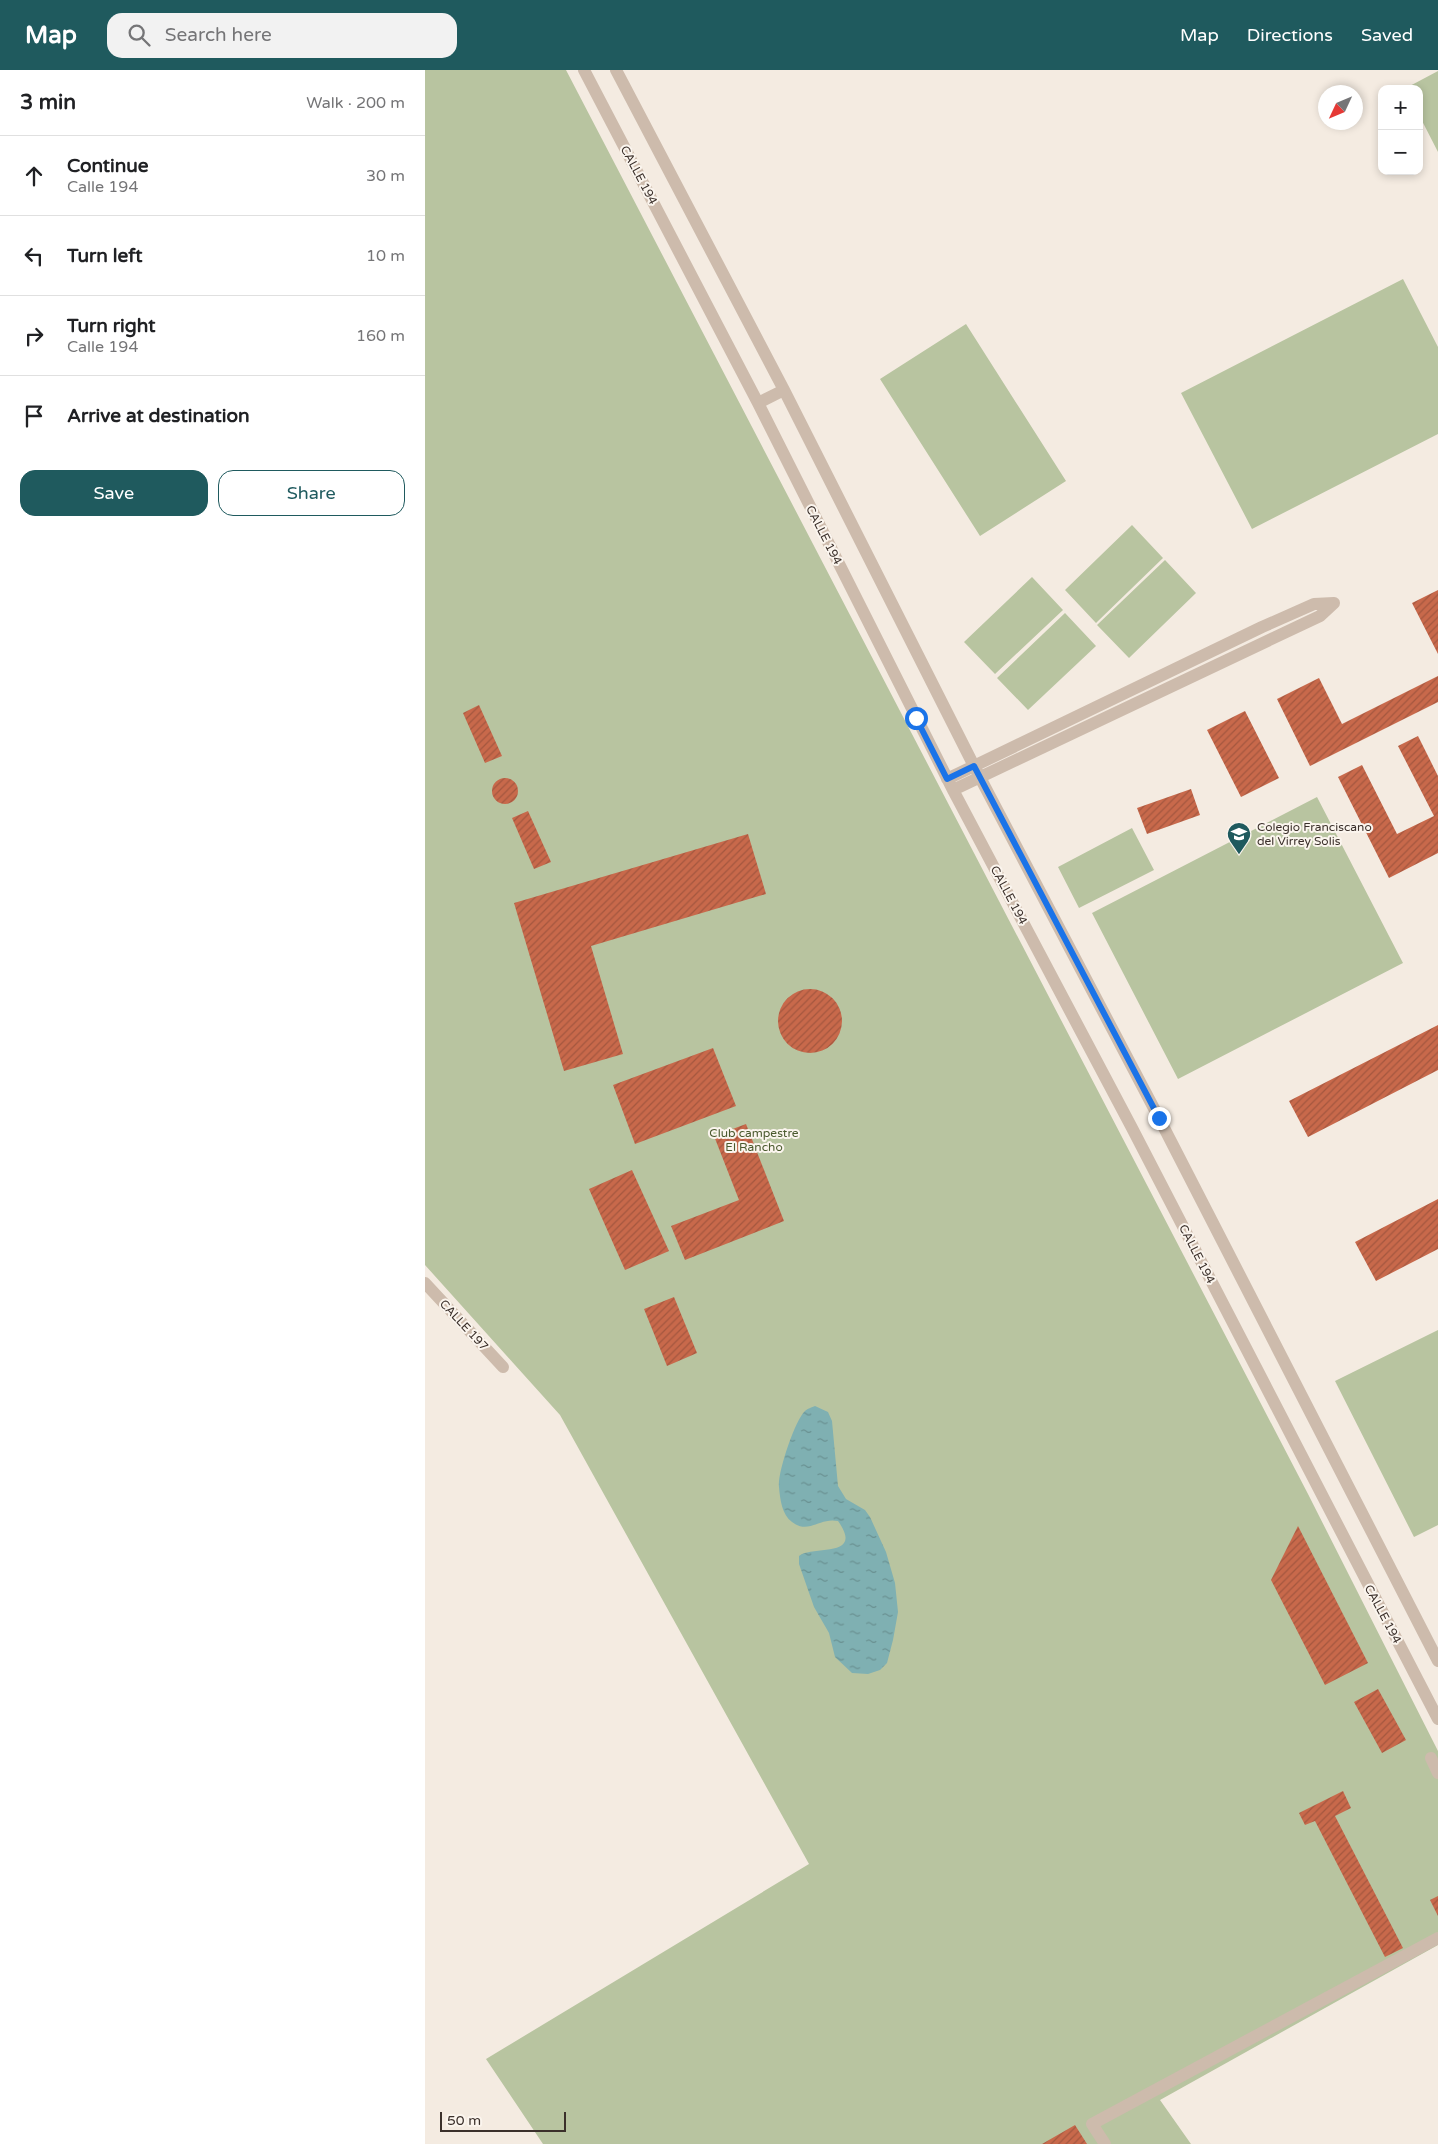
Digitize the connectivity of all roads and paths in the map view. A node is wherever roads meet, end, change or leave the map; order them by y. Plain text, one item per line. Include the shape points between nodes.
1 (584, 70) edge
2 (616, 70) edge
3 (784, 390) junction
4 (759, 403) junction
5 (977, 771) junction
6 (950, 784) junction
7 (425, 1283) edge
8 (503, 1367) dead end
9 (1438, 1662) edge
10 (1438, 1719) edge
11 (1431, 1758) dead end
12 (1438, 1773) edge
13 (1438, 1938) edge
14 (1105, 2144) edge

1 - 4 street, CALLE 194
2 - 3 street
3 - 4 street
3 - 5 street
4 - 6 street, CALLE 194
5 - 5 street via 1320,616 1334,603 1314,604 1262,627
5 - 6 street
5 - 9 street
6 - 10 street, CALLE 194 via 1128,1119
7 - 8 street, CALLE 197
11 - 12 street
13 - 14 street via 1092,2124

